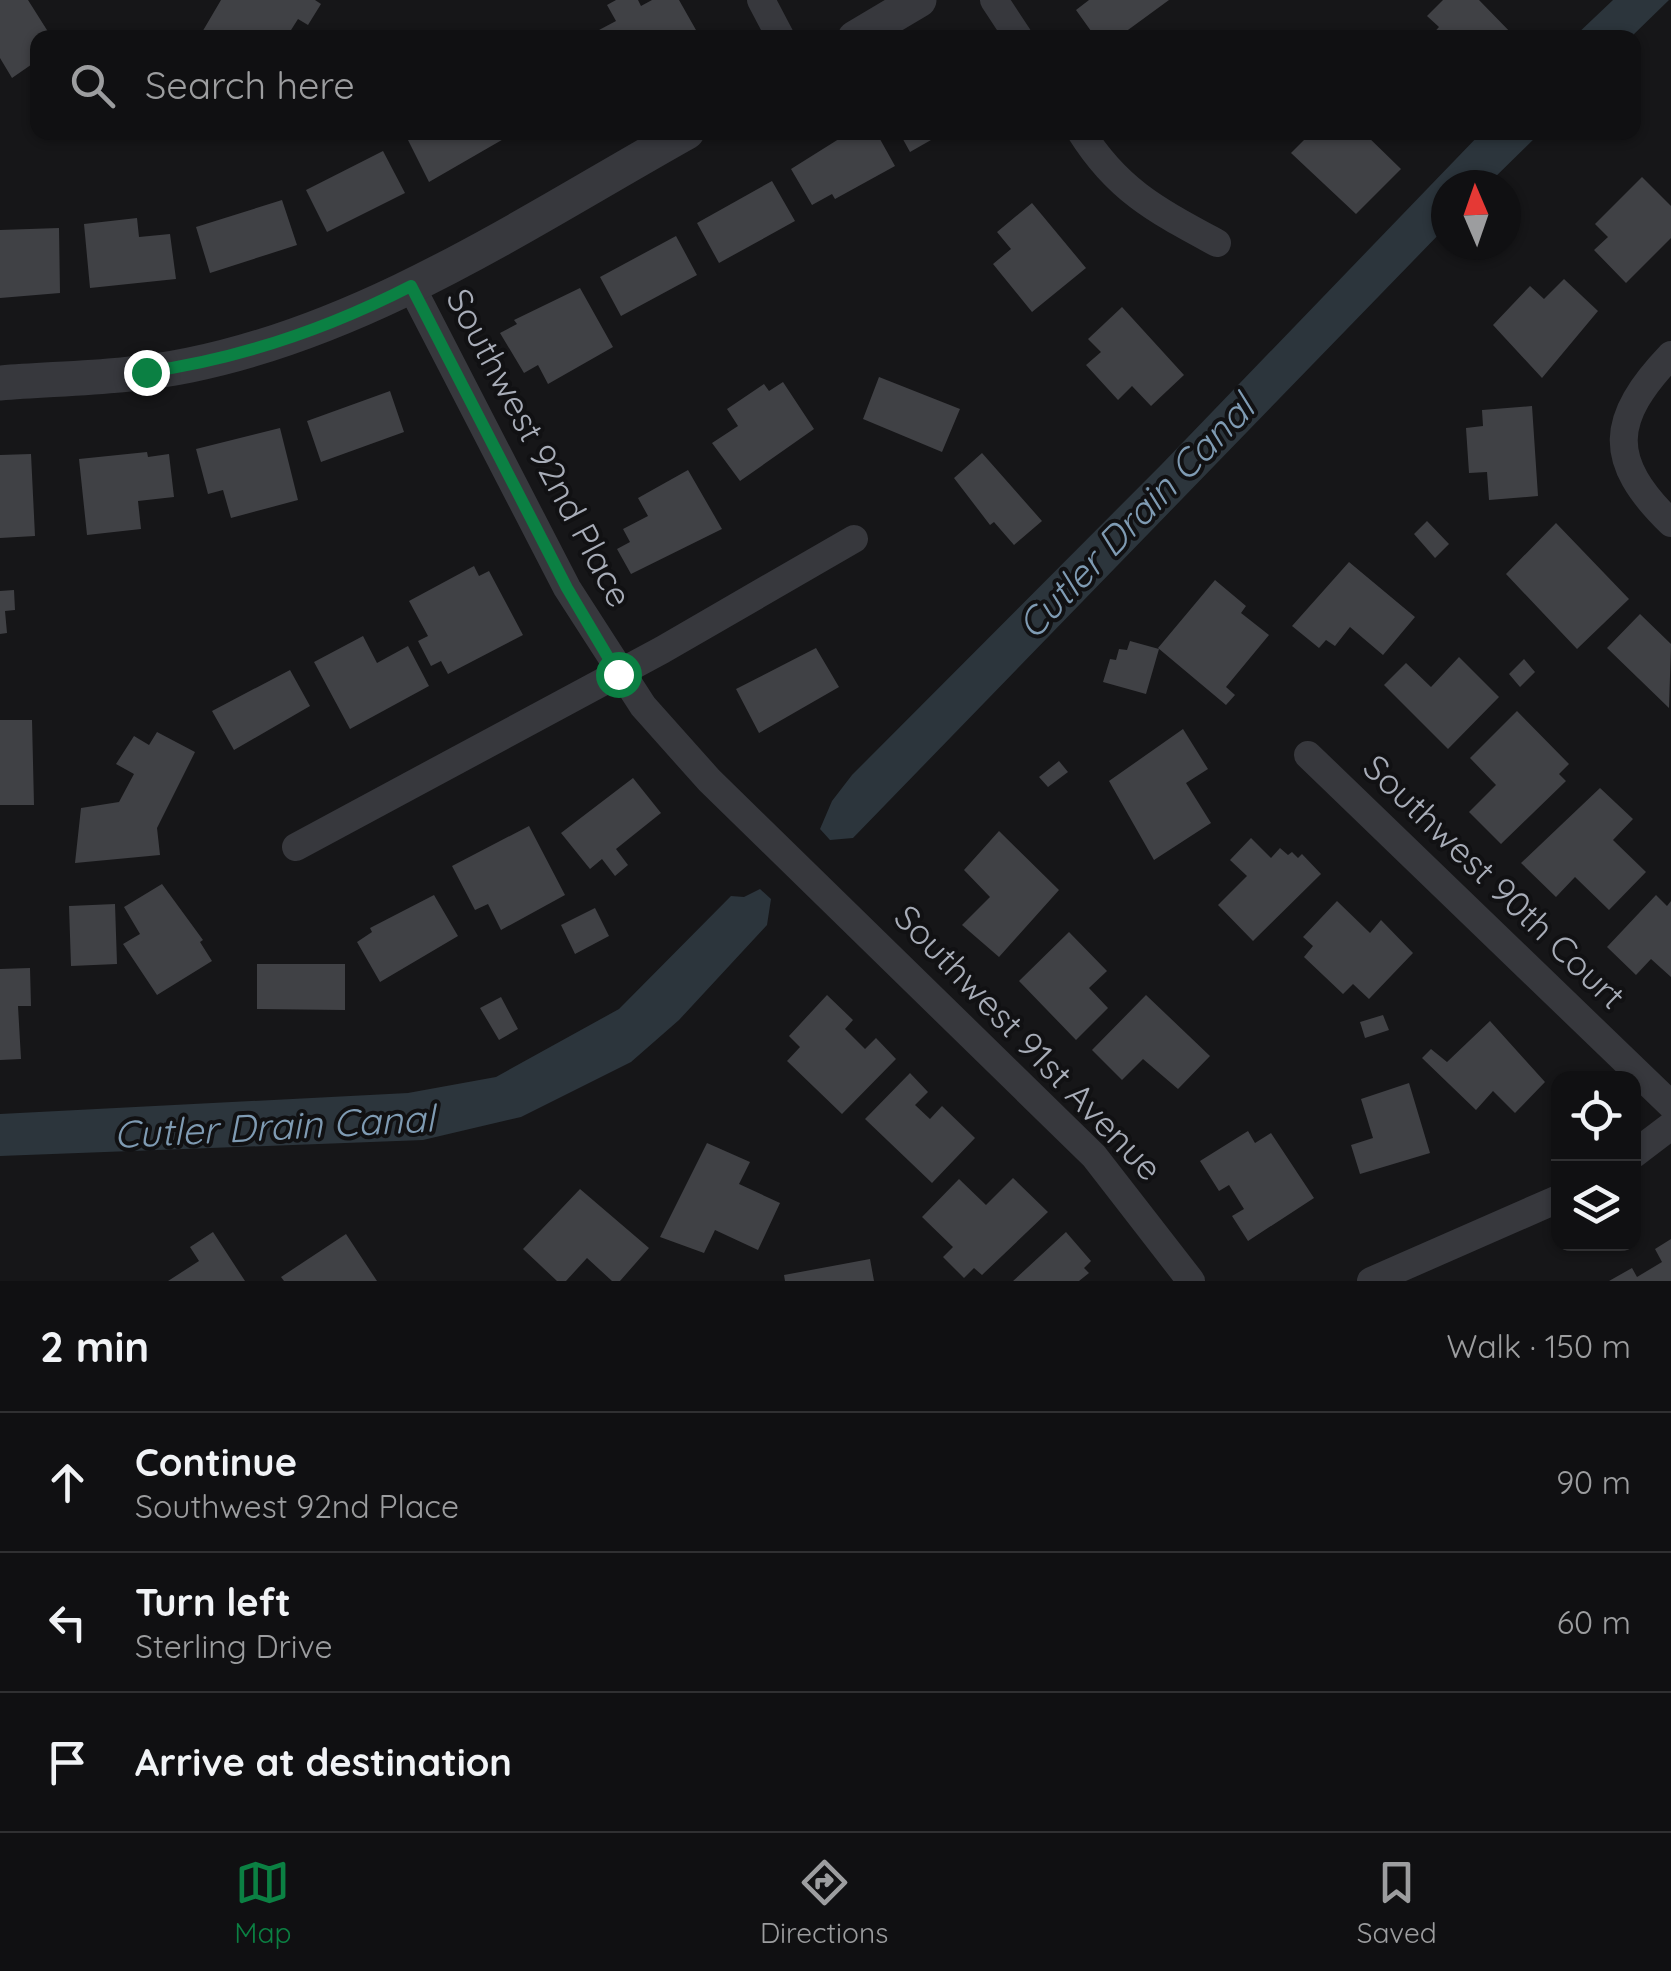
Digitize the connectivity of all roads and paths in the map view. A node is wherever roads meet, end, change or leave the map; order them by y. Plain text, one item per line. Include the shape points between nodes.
1 (760, 0) edge
2 (919, 0) edge
3 (994, 0) edge
4 (777, 30) edge
5 (868, 30) edge
6 (1014, 30) edge
7 (673, 140) edge
8 (1087, 140) edge
9 (1218, 243) dead end
10 (411, 286) junction
11 (1671, 355) edge
12 (0, 383) edge
13 (1671, 523) edge
14 (854, 539) dead end
15 (618, 674) junction
16 (1308, 755) dead end
17 (296, 848) dead end
18 (801, 868) joint
19 (1671, 1105) edge
20 (1671, 1126) edge
21 (1641, 1149) edge
22 (1551, 1202) edge
23 (1190, 1281) edge
24 (1370, 1281) edge

1 - 4 street
2 - 5 street
3 - 6 street
7 - 10 street
8 - 9 street via 1142,204
10 - 12 street via 305,333 189,366
10 - 15 street, Southwest 92nd Place
11 - 13 street via 1638,391 1623,432 1635,486
14 - 15 street
15 - 17 street
15 - 18 street, Southwest 92nd Place via 709,780
16 - 19 street, Southwest 90th Court
18 - 23 street, Southwest 91st Avenue via 1094,1156
20 - 21 street
22 - 24 street

